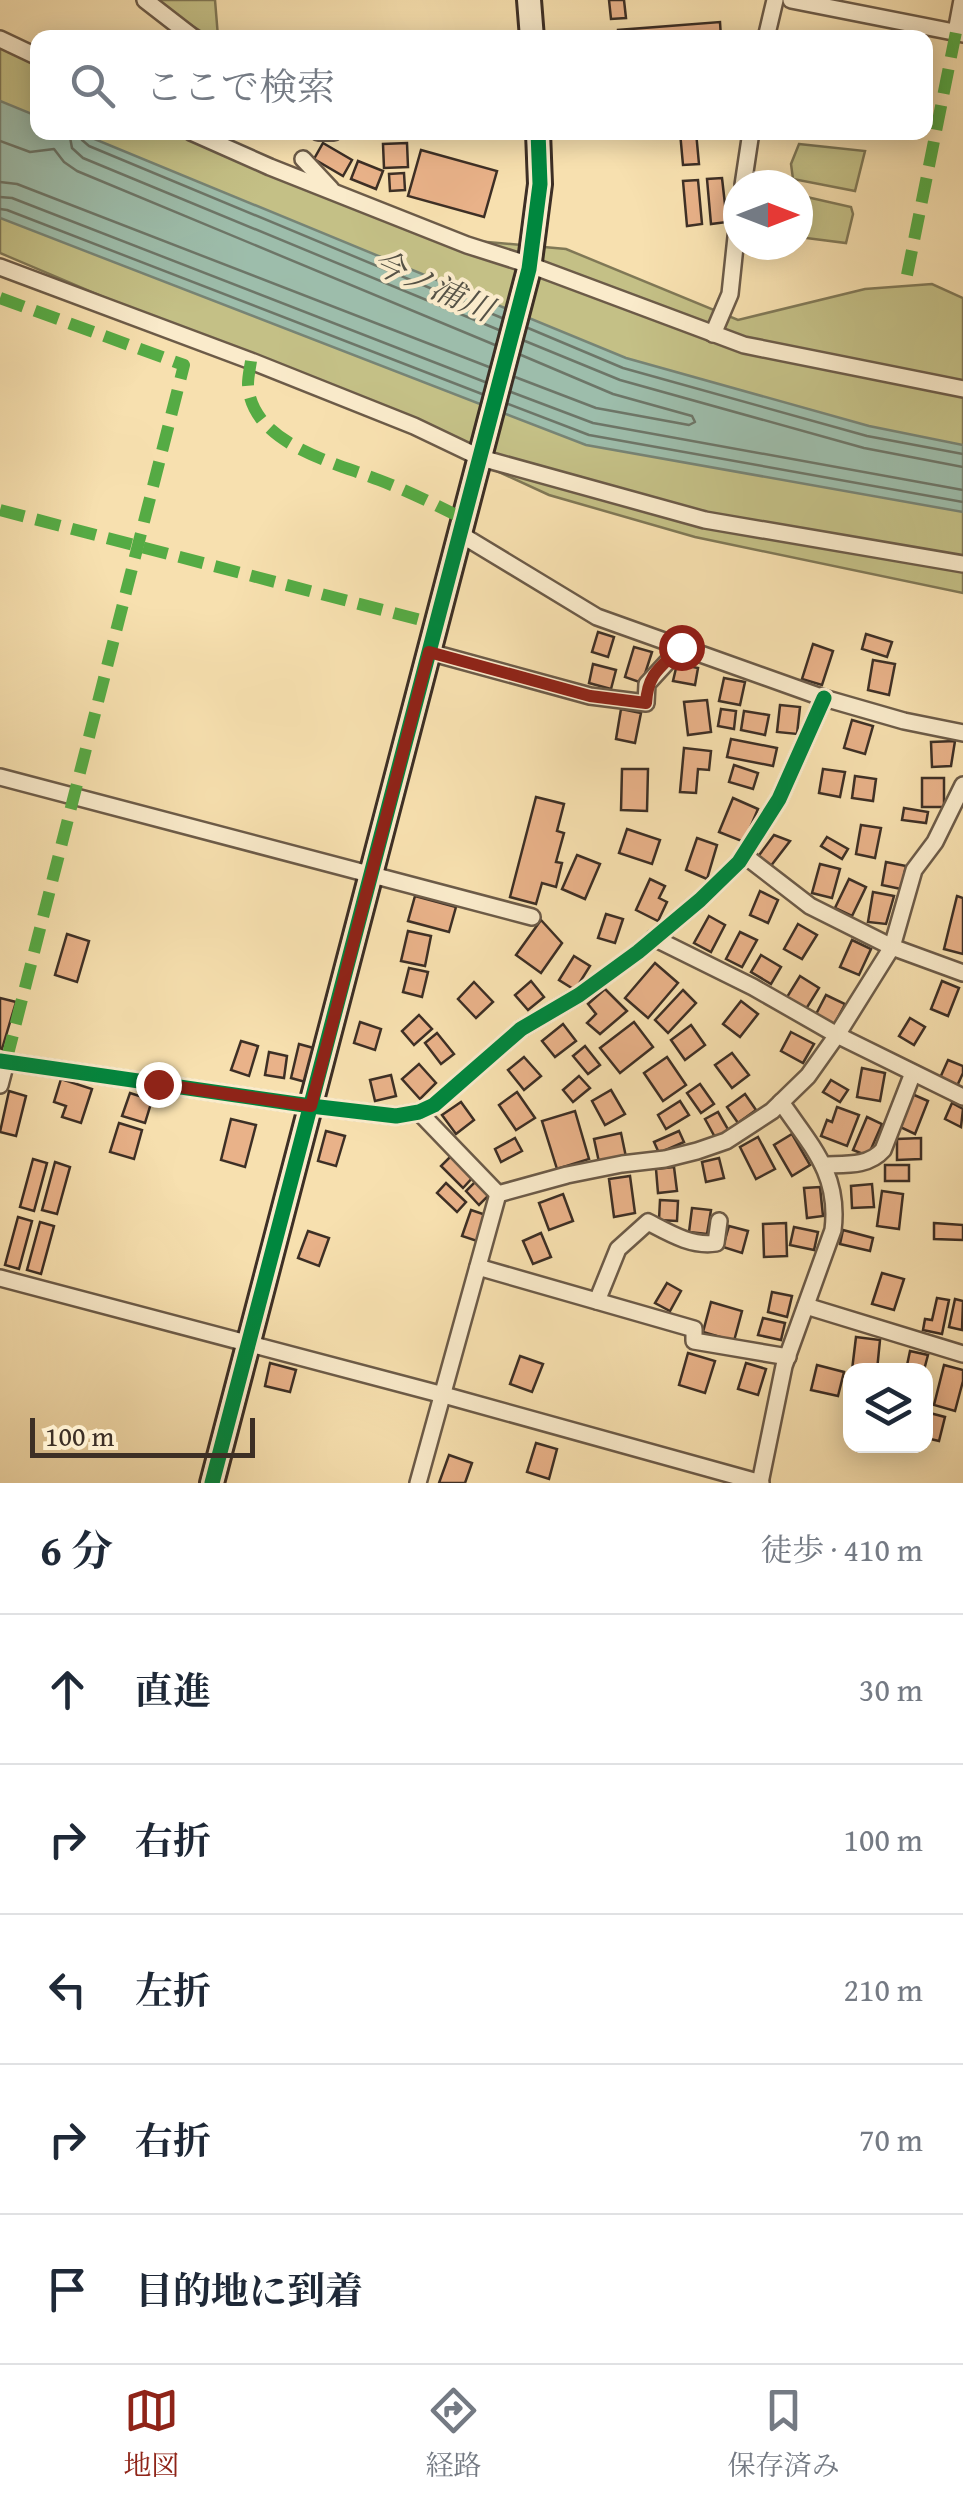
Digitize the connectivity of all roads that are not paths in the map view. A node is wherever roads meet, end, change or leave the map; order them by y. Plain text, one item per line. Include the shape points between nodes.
1 (144, 0) edge
2 (530, 0) edge
3 (775, 0) edge
4 (791, 0) edge
5 (962, 0) edge
6 (183, 30) edge
7 (532, 30) edge
8 (768, 30) edge
9 (959, 33) edge
10 (0, 39) edge
11 (30, 54) edge
12 (210, 140) edge
13 (538, 140) edge
14 (750, 140) edge
15 (303, 159) dead end
16 (745, 170) edge
17 (334, 192) junction
18 (734, 260) edge
19 (0, 267) edge
20 (530, 267) junction
21 (714, 334) junction
22 (963, 389) edge
23 (482, 456) junction
24 (460, 534) junction
25 (963, 564) edge
26 (681, 647) junction
27 (429, 652) junction
28 (824, 698) junction
29 (963, 732) edge
30 (0, 777) edge
31 (963, 785) edge
32 (744, 856) junction
33 (371, 874) junction
34 (532, 916) dead end
35 (654, 938) junction
36 (892, 947) junction
37 (963, 973) edge
38 (837, 1036) junction
39 (3, 1062) edge
40 (913, 1073) junction
41 (0, 1085) edge
42 (963, 1098) edge
43 (781, 1102) junction
44 (311, 1106) junction
45 (419, 1112) junction
46 (823, 1164) junction
47 (498, 1194) junction
48 (719, 1220) dead end
49 (478, 1267) junction
50 (0, 1278) edge
51 (598, 1302) junction
52 (806, 1306) junction
53 (249, 1344) junction
54 (963, 1354) edge
55 (788, 1358) junction
56 (443, 1395) junction
57 (212, 1483) edge
58 (418, 1483) edge
59 (760, 1483) edge

1 - 6 street
2 - 7 street
3 - 8 street
4 - 9 street
5 - 9 street
10 - 11 street
12 - 17 street
13 - 20 street
14 - 16 street
15 - 17 street
17 - 20 street
18 - 21 street via 730,294
19 - 23 street
20 - 21 street
20 - 23 street
21 - 22 street
23 - 24 street
23 - 25 street via 704,520
24 - 26 street via 598,617
24 - 27 street
26 - 27 street via 648,684 646,703 590,696
26 - 28 street
27 - 33 street
28 - 29 street
28 - 32 street via 779,799
30 - 33 street
31 - 36 street via 914,870
32 - 35 street
32 - 36 street via 810,906
33 - 34 street
33 - 44 street
35 - 38 street
35 - 45 street
36 - 37 street
36 - 38 street
38 - 40 street
38 - 43 street
39 - 41 street
39 - 44 street
40 - 42 street
40 - 46 street via 875,1159
43 - 46 street
43 - 47 street via 726,1141 696,1151
44 - 45 street via 396,1116
44 - 53 street
45 - 47 street
46 - 52 street via 833,1190 833,1230
47 - 49 street
48 - 51 street via 716,1243 704,1245 648,1222 618,1249
49 - 51 street
49 - 56 street
50 - 53 street
51 - 55 street via 694,1329 694,1341
52 - 54 street
52 - 55 street
53 - 56 street
53 - 57 street
55 - 59 street
56 - 58 street
56 - 59 street

